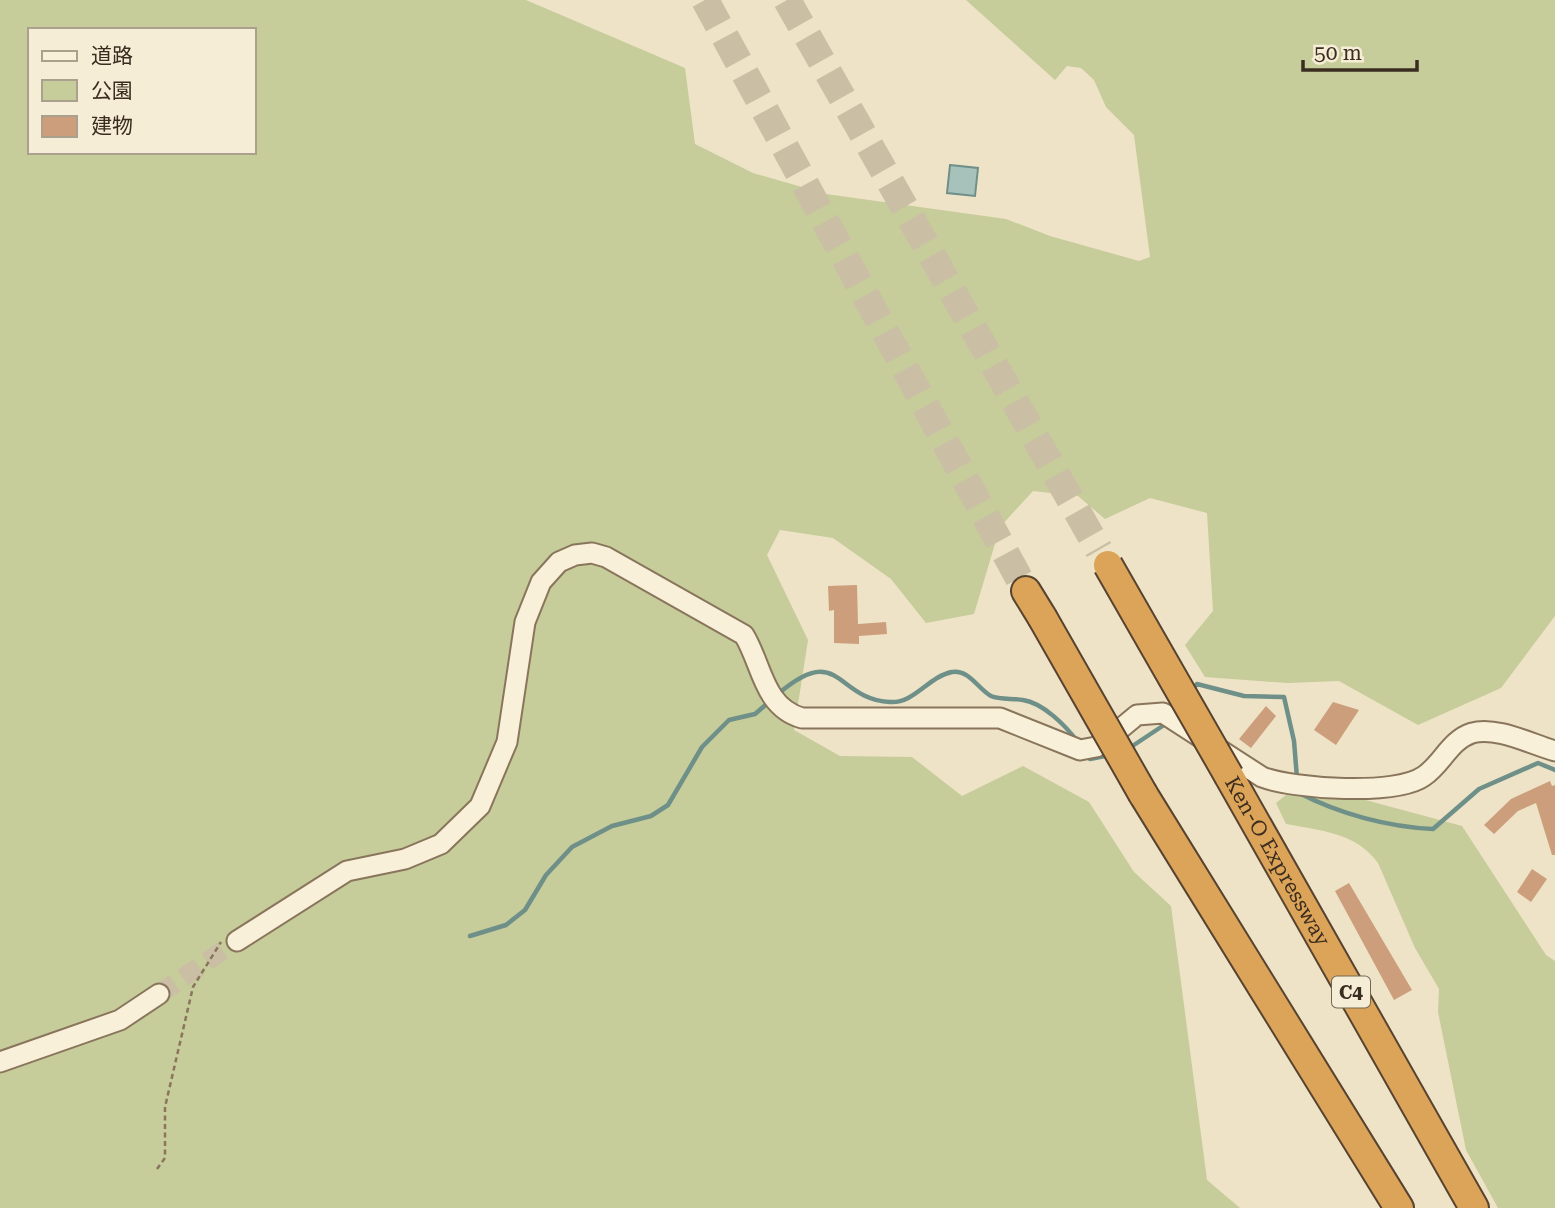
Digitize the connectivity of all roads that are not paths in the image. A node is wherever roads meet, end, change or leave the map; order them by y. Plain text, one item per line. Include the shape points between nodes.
1 (1104, 558) tunnel mouth
2 (1027, 591) tunnel mouth
3 (1555, 751) edge
4 (230, 941) tunnel mouth
5 (159, 994) tunnel mouth
6 (0, 1062) edge
7 (1399, 1208) edge
8 (1474, 1208) edge

1 - 8 highway, Ken-O Expressway / C4, bridge
2 - 7 highway, bridge via 1143,794
3 - 4 street via 1490,732 1473,733 1457,740 1426,775 1410,784 1363,788 1262,777 1163,713 1137,715 1087,749 1000,718 802,718 775,701 744,635 606,557 575,555 559,562 541,582 525,622 507,742 480,806 441,844 405,859 347,871
5 - 6 street via 120,1020

